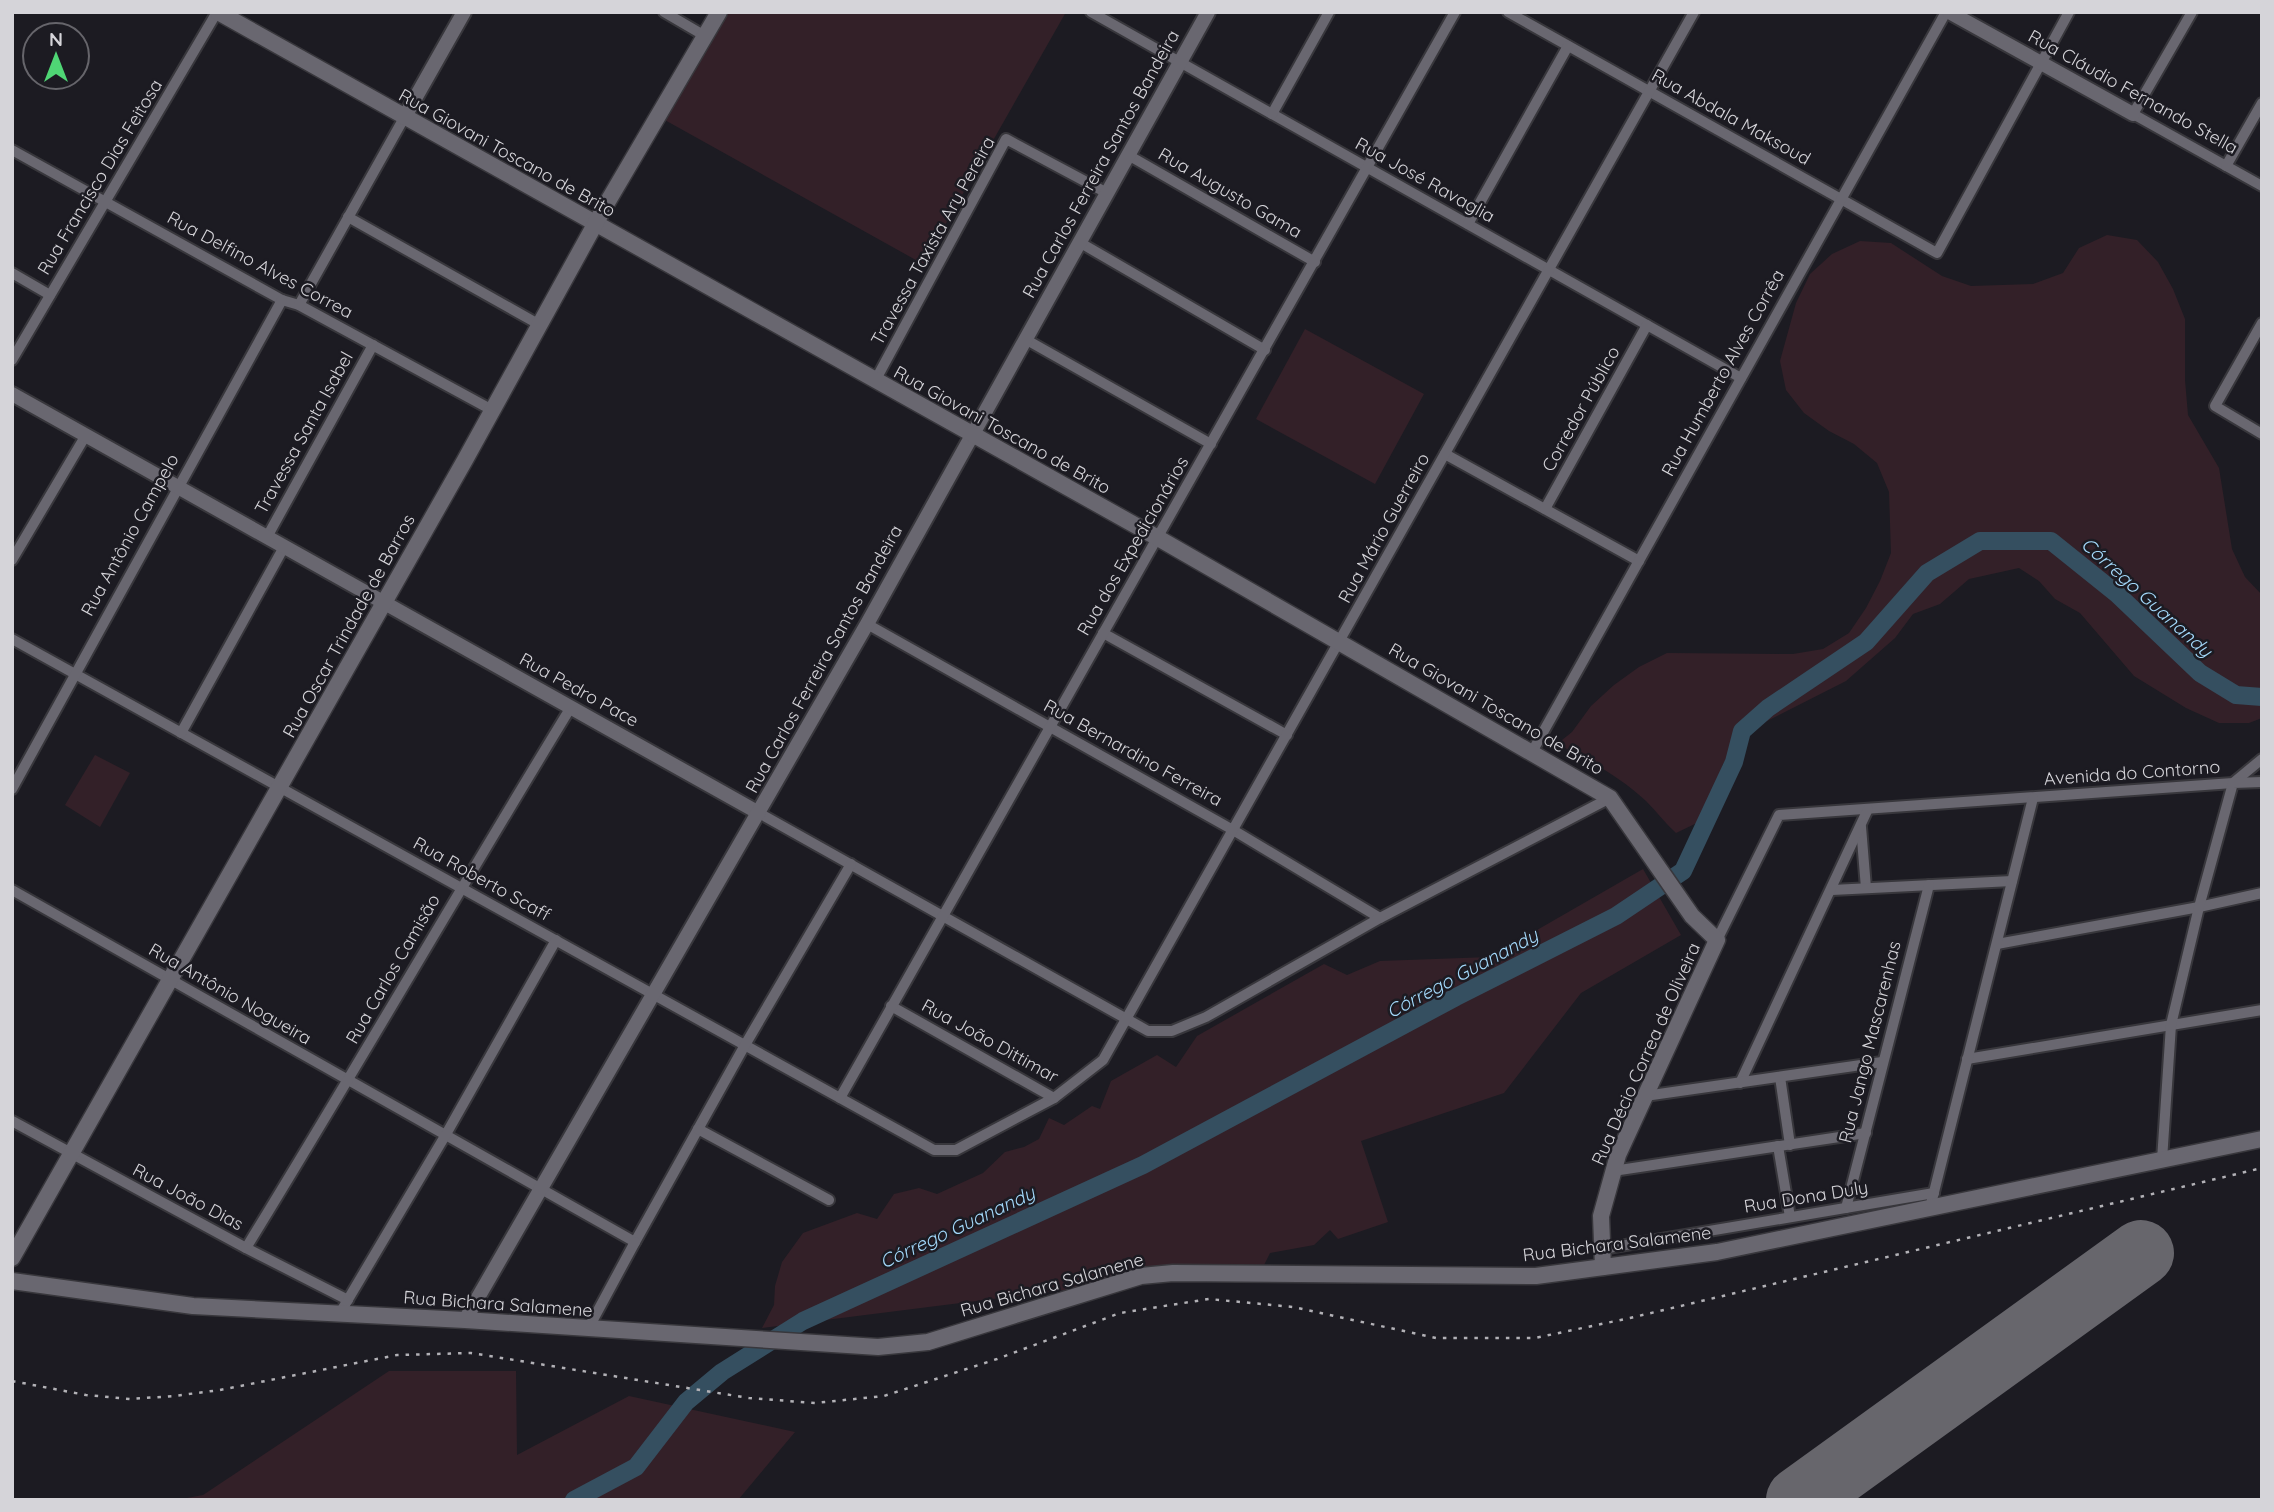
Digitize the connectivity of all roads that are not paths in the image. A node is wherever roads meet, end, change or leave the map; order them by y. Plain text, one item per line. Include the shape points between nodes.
1 (218, 12) edge
2 (464, 12) edge
3 (664, 12) edge
4 (719, 12) edge
5 (1091, 12) edge
6 (1208, 12) edge
7 (1329, 12) edge
8 (1455, 12) edge
9 (1508, 12) edge
10 (1694, 12) edge
11 (1948, 12) edge
12 (2069, 12) edge
13 (2192, 12) edge
14 (705, 36) junction
15 (1568, 46) junction
16 (1180, 62) junction
17 (2040, 63) junction
18 (1650, 92) junction
19 (2262, 103) edge
20 (1272, 114) junction
21 (2133, 114) junction
22 (404, 118) junction
23 (12, 150) edge
24 (1128, 155) junction
25 (2227, 166) junction
26 (1368, 168) junction
27 (2262, 186) edge
28 (1107, 193) junction
29 (1841, 199) junction
30 (106, 202) junction
31 (348, 217) junction
32 (596, 224) junction
33 (1468, 224) junction
34 (1079, 243) junction
35 (1315, 262) junction
36 (1549, 270) junction
37 (12, 274) edge
38 (50, 295) junction
39 (282, 300) junction
40 (299, 305) junction
41 (2262, 323) edge
42 (540, 325) junction
43 (1647, 325) junction
44 (1025, 339) junction
45 (373, 345) junction
46 (1265, 350) junction
47 (12, 360) edge
48 (1741, 378) junction
49 (875, 381) junction
50 (12, 394) edge
51 (492, 410) junction
52 (2262, 434) edge
53 (86, 435) junction
54 (972, 435) junction
55 (1211, 444) junction
56 (1445, 454) junction
57 (179, 487) junction
58 (1545, 509) junction
59 (267, 537) junction
60 (1157, 538) junction
61 (284, 547) junction
62 (12, 560) edge
63 (1639, 561) junction
64 (384, 602) junction
65 (867, 624) junction
66 (1103, 633) junction
67 (12, 639) edge
68 (1340, 641) junction
69 (76, 674) junction
70 (570, 707) junction
71 (1050, 727) junction
72 (181, 733) junction
73 (1287, 735) junction
74 (1532, 752) junction
75 (2262, 759) edge
76 (2262, 782) edge
77 (2233, 783) junction
78 (280, 788) junction
79 (12, 789) edge
80 (2033, 797) junction
81 (1610, 798) junction
82 (1868, 809) junction
83 (759, 813) junction
84 (1861, 824) junction
85 (1233, 830) junction
86 (851, 864) junction
87 (2012, 881) junction
88 (1929, 885) junction
89 (460, 887) junction
90 (1866, 888) junction
91 (12, 890) edge
92 (1832, 890) junction
93 (2262, 892) edge
94 (2199, 907) junction
95 (943, 915) junction
96 (1380, 918) junction
97 (556, 940) junction
98 (1717, 940) junction
99 (1997, 944) junction
100 (169, 980) junction
101 (654, 995) junction
102 (891, 1006) junction
103 (2262, 1010) edge
104 (1127, 1018) junction
105 (2171, 1025) junction
106 (744, 1045) junction
107 (1968, 1059) junction
108 (1103, 1060) joint
109 (1882, 1062) junction
110 (1780, 1077) junction
111 (349, 1082) junction
112 (1740, 1083) junction
113 (1645, 1096) junction
114 (840, 1098) junction
115 (1054, 1098) junction
116 (12, 1121) edge
117 (698, 1129) junction
118 (1866, 1133) junction
119 (445, 1136) junction
120 (2262, 1139) edge
121 (1784, 1145) junction
122 (71, 1153) junction
123 (2162, 1160) junction
124 (1613, 1171) junction
125 (540, 1190) junction
126 (829, 1200) dead end
127 (1932, 1200) junction
128 (1846, 1208) junction
129 (1790, 1217) junction
130 (635, 1242) junction
131 (246, 1248) junction
132 (1602, 1249) junction
133 (12, 1258) edge
134 (1602, 1267) junction
135 (12, 1281) edge
136 (344, 1307) junction
137 (465, 1320) junction
138 (588, 1329) junction

1 - 22 main road, Rua Giovani Toscano de Brito
1 - 30 street, Rua Francisco Dias Feitosa
2 - 22 street
3 - 14 street
4 - 14 main road, Rua Oscar Trindade de Barros
5 - 16 street, Rua José Ravaglia
6 - 16 street, Rua Carlos Ferreira Santos Bandeira
7 - 20 street
8 - 26 street, Rua dos Expedicionários
9 - 15 street, Rua Abdala Maksoud
10 - 18 street, Rua Mário Guerreiro
11 - 17 street, Rua Cláudio Fernando Stella
11 - 29 street, Rua Humberto Alves Corrêa
12 - 17 street
13 - 21 street
14 - 32 main road, Rua Oscar Trindade de Barros
15 - 18 street, Rua Abdala Maksoud
15 - 33 street
16 - 20 street, Rua José Ravaglia
16 - 24 street, Rua Carlos Ferreira Santos Bandeira
17 - 21 street, Rua Cláudio Fernando Stella
17 - 29 street, Rua Abdala Maksoud via 1937,253
18 - 29 street, Rua Abdala Maksoud
18 - 36 street, Rua Mário Guerreiro
19 - 25 street
20 - 26 street, Rua José Ravaglia
21 - 25 street, Rua Cláudio Fernando Stella
22 - 31 street
22 - 32 main road, Rua Giovani Toscano de Brito
23 - 30 street, Rua Delfino Alves Correa
24 - 28 street, Rua Carlos Ferreira Santos Bandeira
24 - 35 street, Rua Augusto Gama
25 - 27 street, Rua Cláudio Fernando Stella
26 - 33 street, Rua José Ravaglia
26 - 35 street, Rua dos Expedicionários
28 - 34 street, Rua Carlos Ferreira Santos Bandeira
28 - 49 street, Travessa Taxista Ary Pereira via 1006,139
29 - 48 street, Rua Humberto Alves Corrêa
30 - 38 street, Rua Francisco Dias Feitosa
30 - 39 street, Rua Delfino Alves Correa
31 - 40 street
31 - 42 street
32 - 42 main road, Rua Oscar Trindade de Barros
32 - 49 main road, Rua Giovani Toscano de Brito
33 - 36 street, Rua José Ravaglia
34 - 44 street, Rua Carlos Ferreira Santos Bandeira
34 - 46 street
35 - 46 street, Rua dos Expedicionários
36 - 43 street, Rua José Ravaglia
36 - 56 street, Rua Mário Guerreiro
37 - 38 street
38 - 47 street, Rua Francisco Dias Feitosa
39 - 40 street, Rua Delfino Alves Correa
39 - 57 street, Rua Antônio Campelo
40 - 45 street, Rua Delfino Alves Correa
41 - 52 street via 2215,406
42 - 51 main road, Rua Oscar Trindade de Barros
43 - 48 street, Rua José Ravaglia
43 - 58 street, Corredor Público
44 - 54 street, Rua Carlos Ferreira Santos Bandeira
44 - 55 street
45 - 51 street, Rua Delfino Alves Correa
45 - 59 street, Travessa Santa Isabel
46 - 55 street, Rua dos Expedicionários
48 - 63 street, Rua Humberto Alves Corrêa
49 - 54 main road, Rua Giovani Toscano de Brito
50 - 53 street, Rua Pedro Pace
51 - 64 main road, Rua Oscar Trindade de Barros
53 - 57 street, Rua Pedro Pace
53 - 62 street
54 - 60 main road, Rua Giovani Toscano de Brito
54 - 65 street, Rua Carlos Ferreira Santos Bandeira
55 - 60 street, Rua dos Expedicionários
56 - 58 street
56 - 68 street, Rua Mário Guerreiro
57 - 59 street, Rua Pedro Pace
57 - 69 street, Rua Antônio Campelo
58 - 63 street
59 - 61 street, Rua Pedro Pace
60 - 66 street, Rua dos Expedicionários
60 - 68 main road, Rua Giovani Toscano de Brito
61 - 64 street, Rua Pedro Pace
61 - 72 street
63 - 74 street, Rua Humberto Alves Corrêa
64 - 70 street, Rua Pedro Pace
64 - 78 main road, Rua Oscar Trindade de Barros
65 - 71 street, Rua Bernardino Ferreira
65 - 83 street, Rua Carlos Ferreira Santos Bandeira
66 - 71 street, Rua dos Expedicionários
66 - 73 street
67 - 69 street, Rua Roberto Scaff
68 - 73 street, Rua Mário Guerreiro
68 - 74 main road, Rua Giovani Toscano de Brito
69 - 72 street, Rua Roberto Scaff
69 - 79 street, Rua Antônio Campelo
70 - 83 street, Rua Pedro Pace
70 - 89 street, Rua Carlos Camisão
71 - 85 street, Rua Bernardino Ferreira
71 - 95 street, Rua dos Expedicionários
72 - 78 street, Rua Roberto Scaff
73 - 85 street, Rua Mário Guerreiro
74 - 81 main road, Rua Giovani Toscano de Brito
75 - 77 street, Avenida do Contorno
76 - 77 street, Avenida do Contorno
77 - 80 street, Avenida do Contorno
77 - 94 street, Avenida do Contorno
78 - 89 street, Rua Roberto Scaff
78 - 100 main road, Rua Oscar Trindade de Barros
80 - 82 street, Avenida do Contorno
80 - 87 street
81 - 96 street, Rua Pedro Pace
81 - 98 main road, Rua Giovani Toscano de Brito via 1689,912
82 - 84 street
82 - 98 street, Avenida do Contorno via 1779,815
83 - 86 street, Rua Pedro Pace
83 - 101 street, Rua Carlos Ferreira Santos Bandeira
84 - 90 street
84 - 92 street
85 - 96 street, Rua Bernardino Ferreira
85 - 104 street, Rua Mário Guerreiro
86 - 95 street, Rua Pedro Pace
86 - 106 street
87 - 88 street
87 - 99 street
88 - 90 street
88 - 109 street, Rua Jango Mascarenhas
89 - 97 street, Rua Roberto Scaff
89 - 111 street, Rua Carlos Camisão
90 - 92 street
91 - 100 street, Rua Antônio Nogueira
92 - 112 street
93 - 94 street
94 - 99 street
94 - 105 street, Avenida do Contorno
95 - 102 street, Rua dos Expedicionários
95 - 104 street, Rua Pedro Pace
96 - 104 street, Rua Pedro Pace via 1206,1017 1172,1031 1148,1031
97 - 101 street, Rua Roberto Scaff
97 - 119 street
98 - 113 main road, Rua Décio Correa de Oliveira
99 - 107 street
100 - 111 street, Rua Antônio Nogueira
100 - 122 main road, Rua Oscar Trindade de Barros
101 - 106 street, Rua Roberto Scaff
101 - 125 street, Rua Carlos Ferreira Santos Bandeira
102 - 114 street, Rua dos Expedicionários
102 - 115 street, Rua João Dittimar
103 - 105 street
104 - 108 street, Rua Mário Guerreiro
105 - 107 street
105 - 123 street, Avenida do Contorno
106 - 114 street, Rua Roberto Scaff
106 - 117 street
107 - 127 street
108 - 115 street, Rua João Dittimar
109 - 110 street
109 - 118 street, Rua Jango Mascarenhas
110 - 112 street
110 - 121 street
111 - 119 street, Rua Antônio Nogueira
111 - 131 street, Rua Carlos Camisão
112 - 113 street
113 - 124 main road, Rua Décio Correa de Oliveira
114 - 115 street, Rua Roberto Scaff via 934,1150 956,1150
116 - 122 street, Rua João Dias
117 - 126 street
117 - 130 street
118 - 121 street
118 - 128 street, Rua Jango Mascarenhas
119 - 125 street, Rua Antônio Nogueira
119 - 136 street
120 - 123 main road, Rua Bichara Salamene
121 - 124 street
121 - 129 street
122 - 131 street, Rua João Dias
122 - 133 main road, Rua Oscar Trindade de Barros
123 - 127 main road, Rua Bichara Salamene
124 - 132 main road, Rua Décio Correa de Oliveira via 1601,1216
125 - 130 street, Rua Antônio Nogueira
125 - 137 street, Rua Carlos Ferreira Santos Bandeira
127 - 128 street, Rua Dona Duly
127 - 134 main road, Rua Bichara Salamene via 1717,1252
128 - 129 street, Rua Dona Duly
129 - 132 street, Rua Dona Duly
130 - 138 street
131 - 136 street, Rua João Dias
132 - 134 main road, Rua Décio Correa de Oliveira
134 - 138 main road, Rua Bichara Salamene via 1536,1276 1140,1276 928,1342 878,1347
135 - 136 main road, Rua Bichara Salamene via 192,1306
136 - 137 main road, Rua Bichara Salamene
137 - 138 main road, Rua Bichara Salamene

